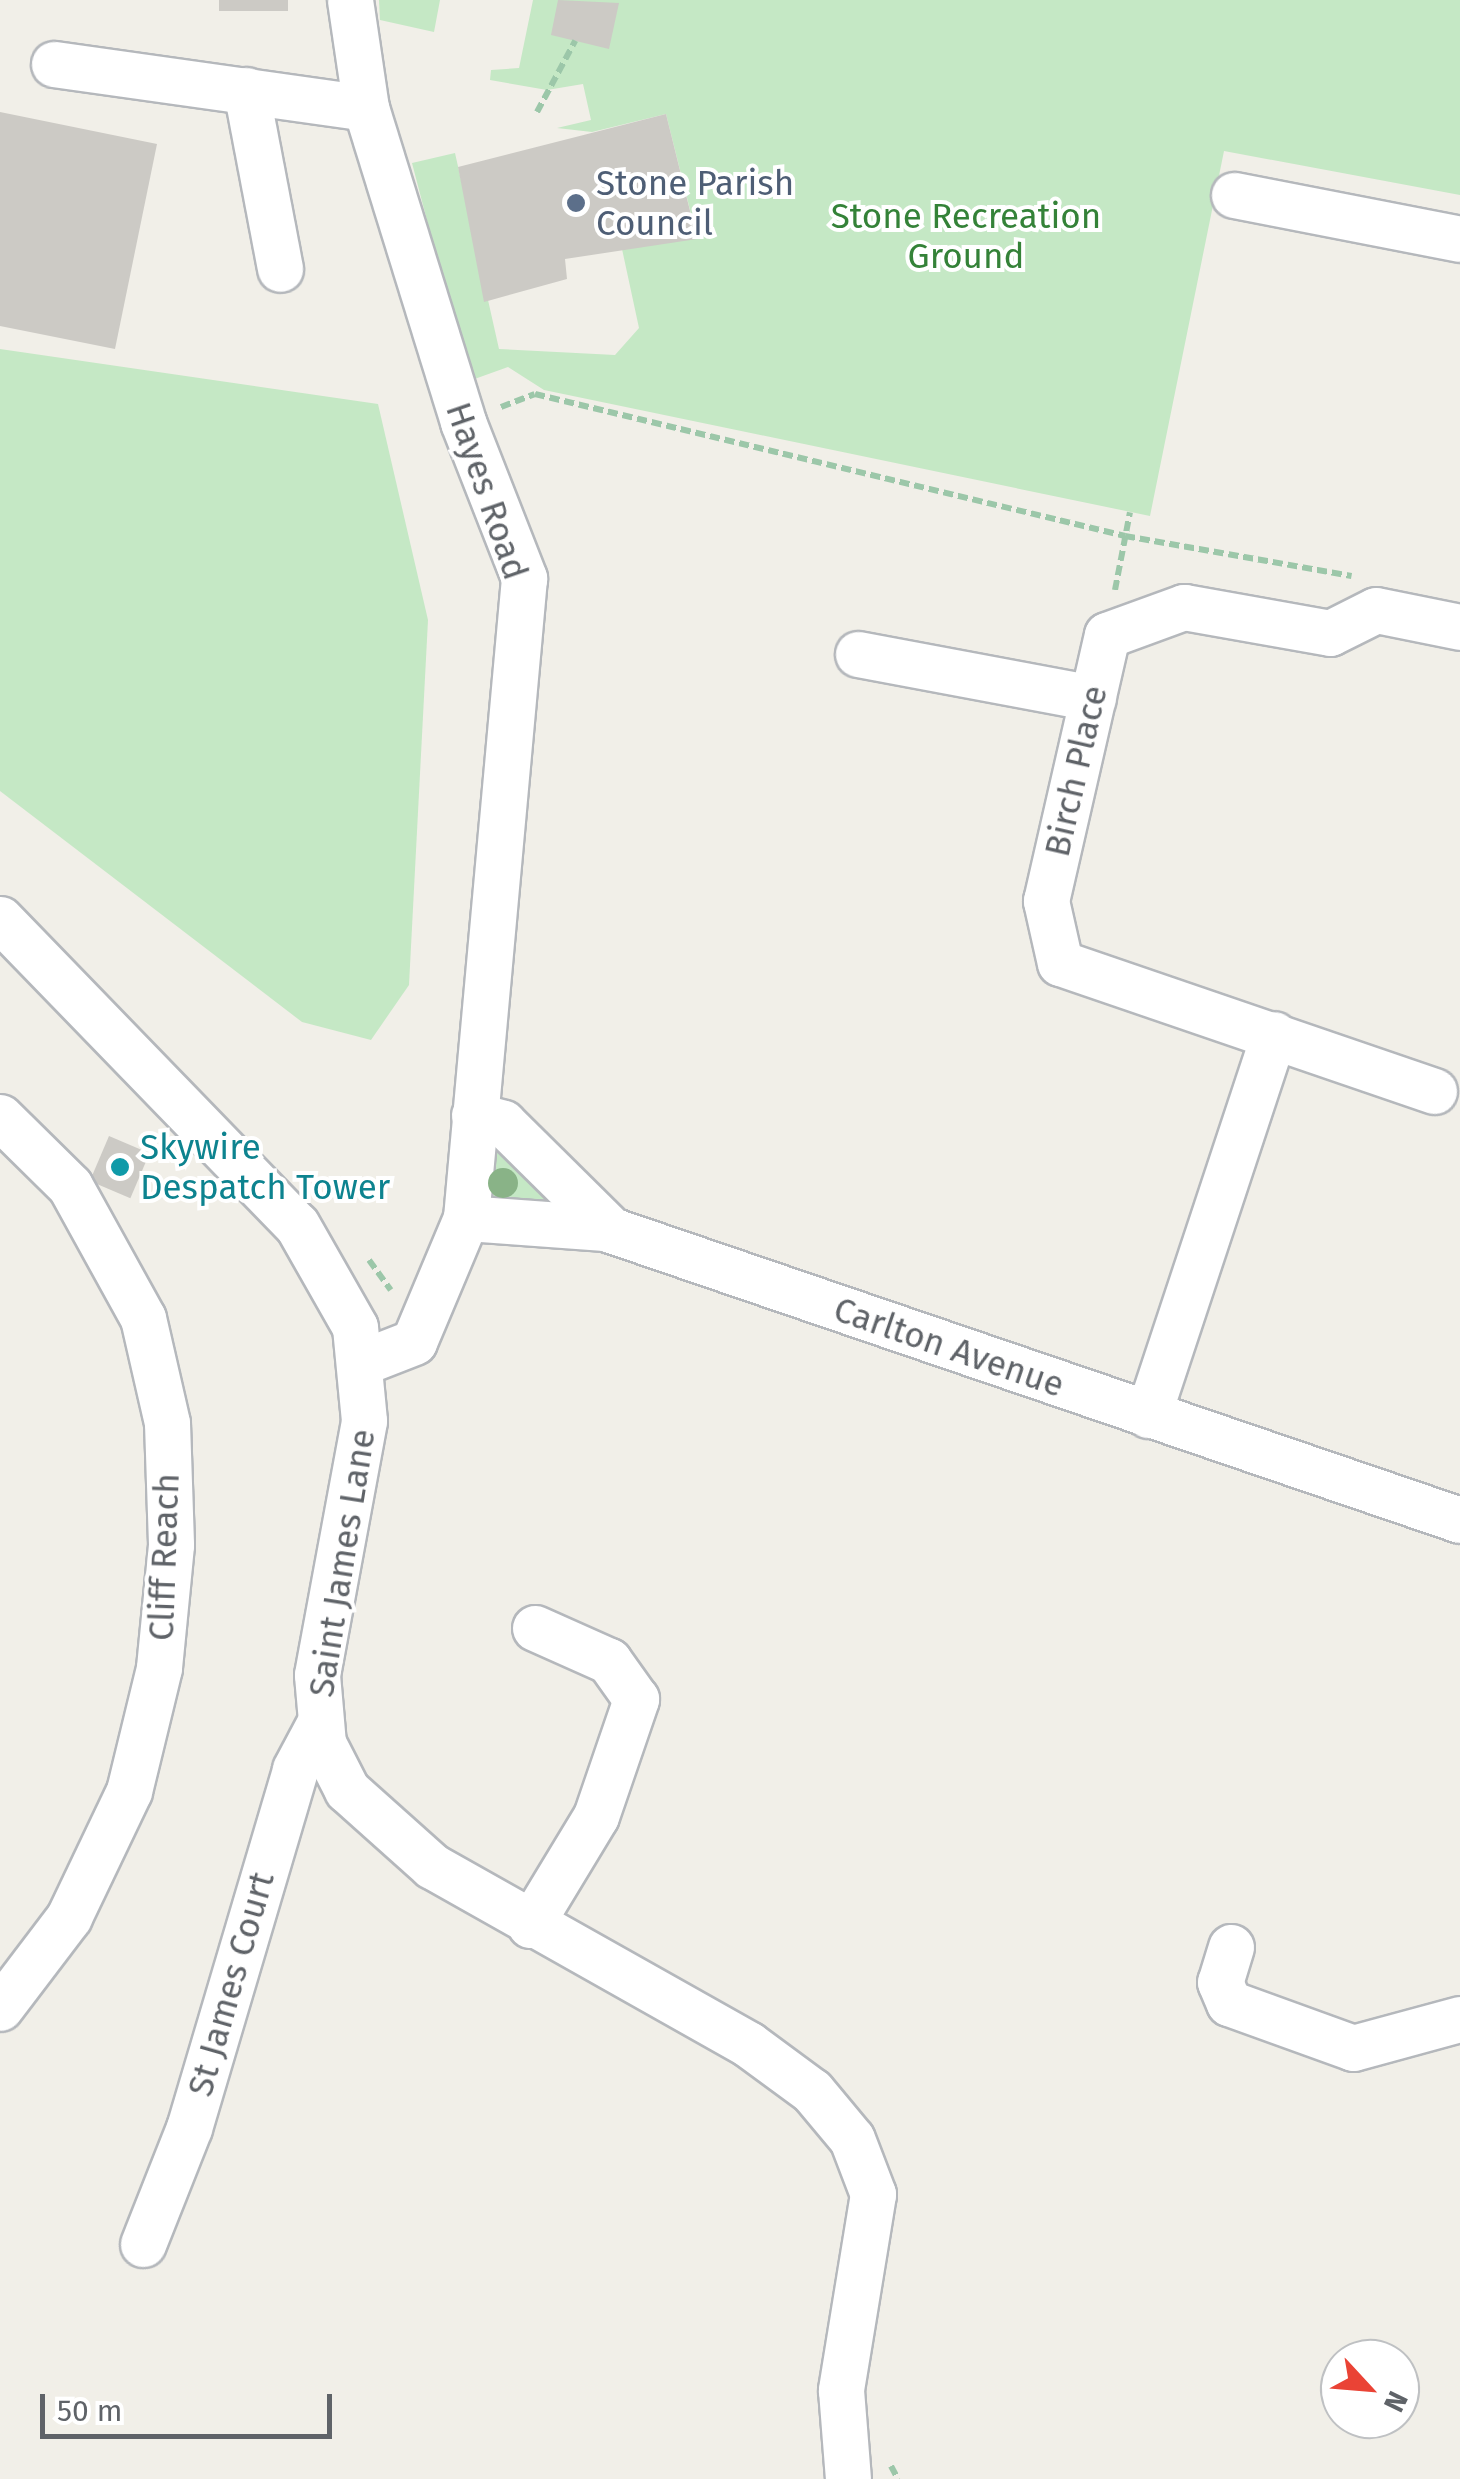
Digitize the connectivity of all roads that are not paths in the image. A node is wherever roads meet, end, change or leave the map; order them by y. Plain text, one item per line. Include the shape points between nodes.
1 (350, 0) edge
2 (54, 64) dead end
3 (246, 90) junction
4 (366, 108) junction
5 (1234, 195) dead end
6 (1460, 239) edge
7 (280, 268) dead end
8 (1460, 626) edge
9 (858, 654) dead end
10 (1093, 698) junction
11 (0, 919) edge
12 (1274, 1034) junction
13 (1434, 1091) dead end
14 (474, 1115) junction
15 (0, 1117) edge
16 (466, 1218) junction
17 (611, 1230) junction
18 (385, 1354) junction
19 (1148, 1415) junction
20 (1460, 1520) edge
21 (535, 1628) dead end
22 (319, 1724) junction
23 (530, 1925) junction
24 (1231, 1946) dead end
25 (0, 2008) edge
26 (1460, 2019) edge
27 (143, 2244) dead end
28 (848, 2479) edge

1 - 4 street, Hayes Road
2 - 3 street
3 - 4 street
3 - 7 street
4 - 14 street, Hayes Road via 463,422 524,578
5 - 6 street
8 - 10 street, Birch Place via 1376,610 1330,633 1184,606 1107,636
9 - 10 street
10 - 12 street, Birch Place via 1046,901 1060,963
11 - 18 street, Saint James Lane via 296,1225
12 - 13 street, Birch Place
12 - 19 street
14 - 16 street, Hayes Road
14 - 17 street, Carlton Avenue via 503,1123
15 - 25 street, Cliff Reach via 70,1186 138,1307 162,1396 171,1528 159,1668 129,1791 69,1917
16 - 17 street
16 - 18 street
17 - 19 street, Carlton Avenue
18 - 22 street, Saint James Lane via 364,1421 317,1676
19 - 20 street, Carlton Avenue
21 - 23 street via 609,1661 636,1699 596,1816
22 - 23 street, Saint James Lane via 335,1771 374,1821
22 - 27 street, St James Court via 295,1769 189,2128
23 - 28 street, Saint James Lane via 748,2044 812,2090 852,2139 873,2194 841,2390
24 - 26 street via 1220,1982 1229,2003 1353,2048

